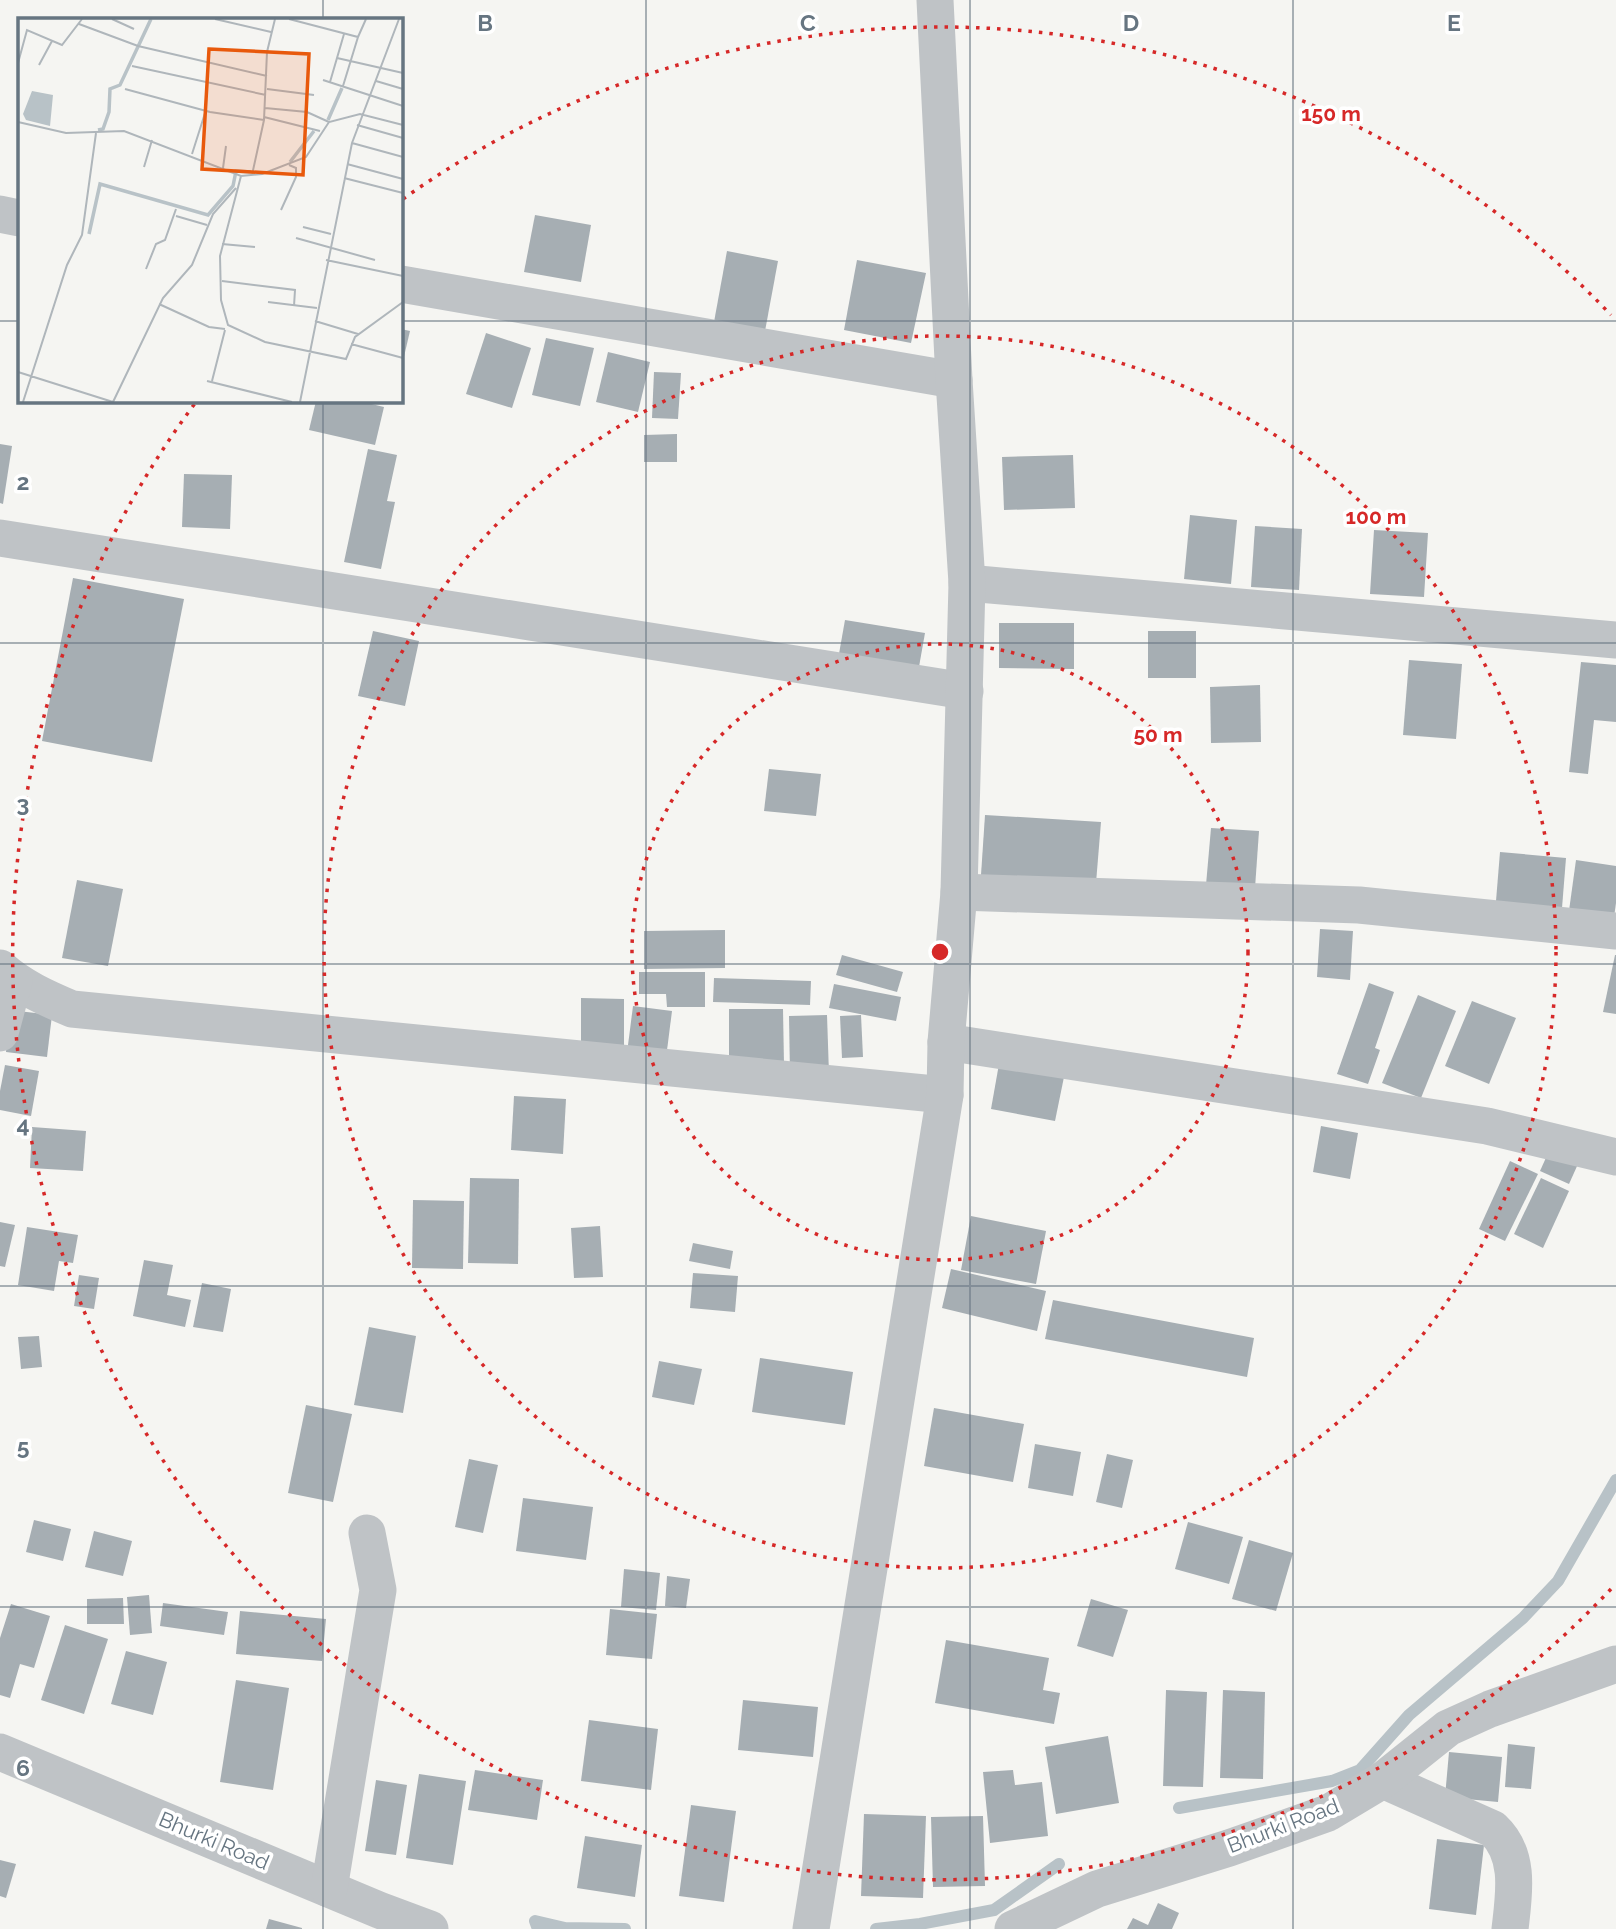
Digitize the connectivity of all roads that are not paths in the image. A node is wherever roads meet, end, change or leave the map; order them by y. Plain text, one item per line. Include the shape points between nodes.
1 (935, 0) edge
2 (0, 214) edge
3 (18, 218) edge
4 (402, 284) edge
5 (954, 380) junction
6 (0, 538) edge
7 (967, 583) junction
8 (1616, 640) edge
9 (965, 691) junction
10 (959, 892) junction
11 (1616, 931) edge
12 (7, 974) edge
13 (0, 1033) edge
14 (946, 1042) junction
15 (945, 1095) junction
16 (1616, 1157) edge
17 (367, 1533) dead end
18 (1616, 1664) edge
19 (0, 1752) edge
20 (1383, 1780) junction
21 (329, 1889) junction
22 (430, 1929) edge
23 (811, 1929) edge
24 (1013, 1929) edge
25 (1510, 1929) edge

1 - 5 street
2 - 3 street
4 - 5 street
5 - 7 street
6 - 9 street
7 - 8 street
7 - 9 street
9 - 10 street
10 - 11 street via 1359,905
10 - 14 street
12 - 13 street
12 - 15 street via 72,1009
14 - 15 street
14 - 16 street via 1487,1126
15 - 23 street
17 - 21 street via 377,1590
18 - 20 street, Bhurki Road via 1448,1728
19 - 21 street, Bhurki Road
20 - 24 street, Bhurki Road via 1328,1812 1097,1889
20 - 25 street via 1501,1836 1515,1882
21 - 22 street, Bhurki Road

